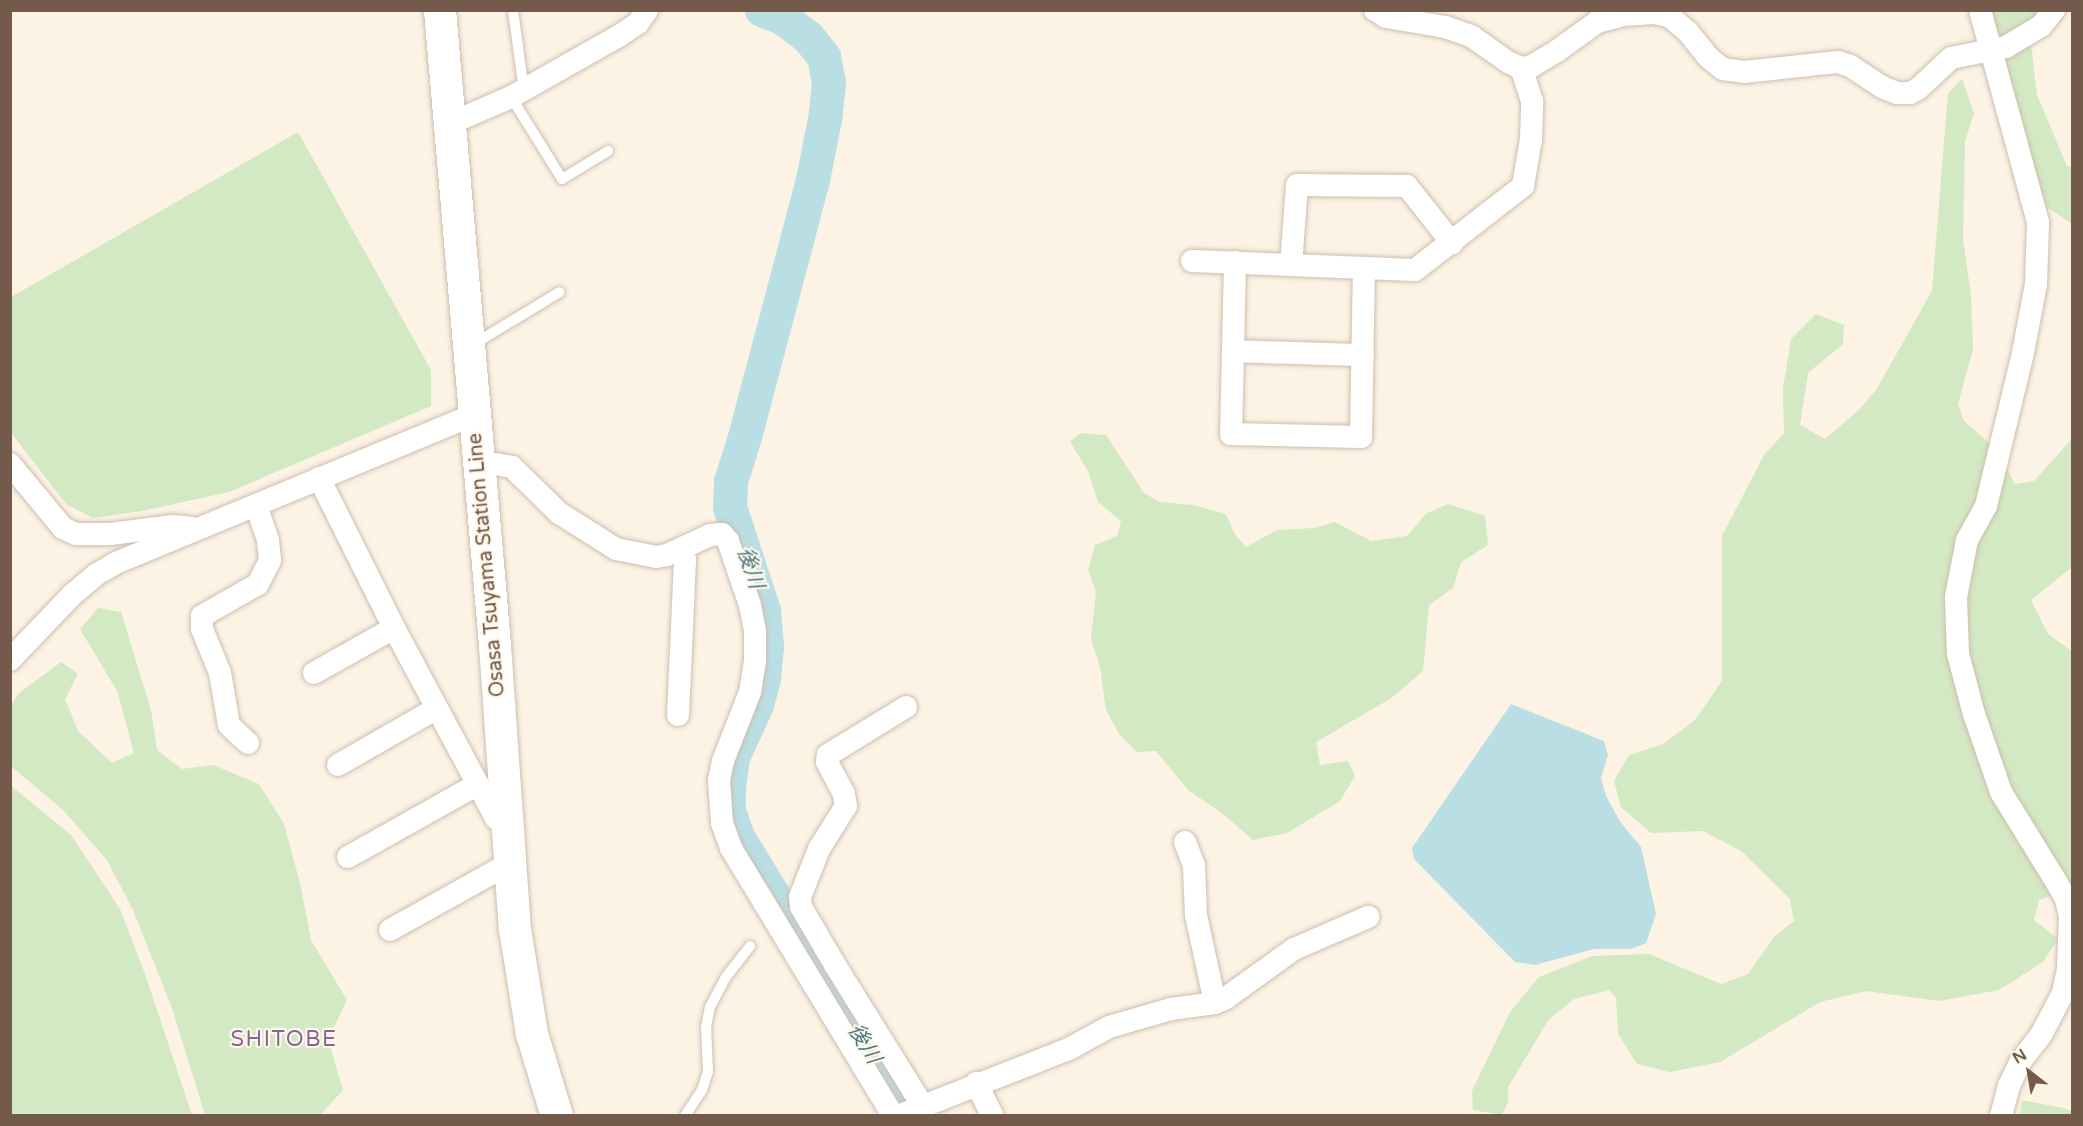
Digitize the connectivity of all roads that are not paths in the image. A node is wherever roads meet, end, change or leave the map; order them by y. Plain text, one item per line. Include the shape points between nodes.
1 (440, 10) edge
2 (513, 10) edge
3 (647, 10) edge
4 (1375, 10) edge
5 (1980, 10) edge
6 (2054, 10) edge
7 (1991, 51) junction
8 (1521, 68) junction
9 (519, 92) junction
10 (449, 123) junction
11 (608, 151) dead end
12 (1452, 243) junction
13 (1192, 261) dead end
14 (1235, 262) junction
15 (1291, 265) junction
16 (1364, 268) junction
17 (560, 292) dead end
18 (468, 348) junction
19 (1233, 351) junction
20 (1363, 354) junction
21 (475, 414) junction
22 (10, 464) edge
23 (478, 466) junction
24 (319, 478) junction
25 (256, 506) junction
26 (202, 528) junction
27 (681, 549) junction
28 (394, 628) junction
29 (10, 660) edge
30 (315, 674) dead end
31 (906, 707) dead end
32 (437, 708) junction
33 (678, 715) dead end
34 (248, 743) dead end
35 (338, 765) dead end
36 (478, 784) junction
37 (508, 827) junction
38 (1185, 842) dead end
39 (348, 857) dead end
40 (510, 867) junction
41 (1368, 917) dead end
42 (390, 930) dead end
43 (750, 946) dead end
44 (1215, 1003) junction
45 (976, 1083) junction
46 (905, 1112) edge
47 (557, 1116) edge
48 (685, 1116) edge
49 (993, 1116) edge
50 (2001, 1116) edge

1 - 10 main road, Osasa Tsuyama Station Line
2 - 9 lane via 522,77
3 - 9 street via 619,36
4 - 8 street via 1386,17 1445,27 1471,36
5 - 7 street
6 - 7 street via 2041,26 2022,39
7 - 8 street via 1951,58 1918,89 1897,93 1838,62 1744,72 1723,69 1669,16 1653,13 1597,22 1557,51
7 - 50 street via 2038,222 2036,284 2021,365 1986,506 1967,540 1956,597 1958,654 2001,792 2066,899 2070,917 2063,993 2041,1035 2021,1061
8 - 12 street via 1532,101 1531,139 1522,186
9 - 10 street
9 - 11 lane via 562,179
10 - 18 main road, Osasa Tsuyama Station Line
12 - 15 street via 1407,186 1297,185
12 - 16 street via 1415,270
13 - 14 street
14 - 15 street
14 - 19 street
15 - 16 street
16 - 20 street
17 - 18 lane
18 - 21 main road, Osasa Tsuyama Station Line
19 - 20 street
19 - 20 street via 1231,434 1361,437
21 - 23 main road, Osasa Tsuyama Station Line
21 - 24 street
22 - 26 street via 63,528 76,534 173,526
23 - 27 street via 512,467 559,513 616,549 656,557
23 - 37 main road, Osasa Tsuyama Station Line
24 - 25 street
24 - 28 street
25 - 26 street
25 - 34 street via 268,540 270,560 258,584 202,616 202,629 220,673 229,725
26 - 29 street via 97,574
27 - 33 street via 685,559
27 - 46 street via 710,535 722,534 744,589 754,631 750,692 719,780 718,799 726,838
28 - 30 street
28 - 32 street
31 - 46 street via 828,755 826,762 844,794 846,806 819,849 800,897 801,907 830,956
32 - 35 street
32 - 36 street
36 - 37 street via 496,818
36 - 39 street
37 - 40 main road, Osasa Tsuyama Station Line
38 - 44 street via 1194,866 1196,915
40 - 42 street
40 - 47 main road, Osasa Tsuyama Station Line via 515,929 532,1034
41 - 44 street via 1294,949
43 - 48 lane via 726,977 710,1007 706,1027 708,1072 702,1090
44 - 45 street via 1171,1009 1121,1023 1069,1049
45 - 46 street
45 - 49 street

